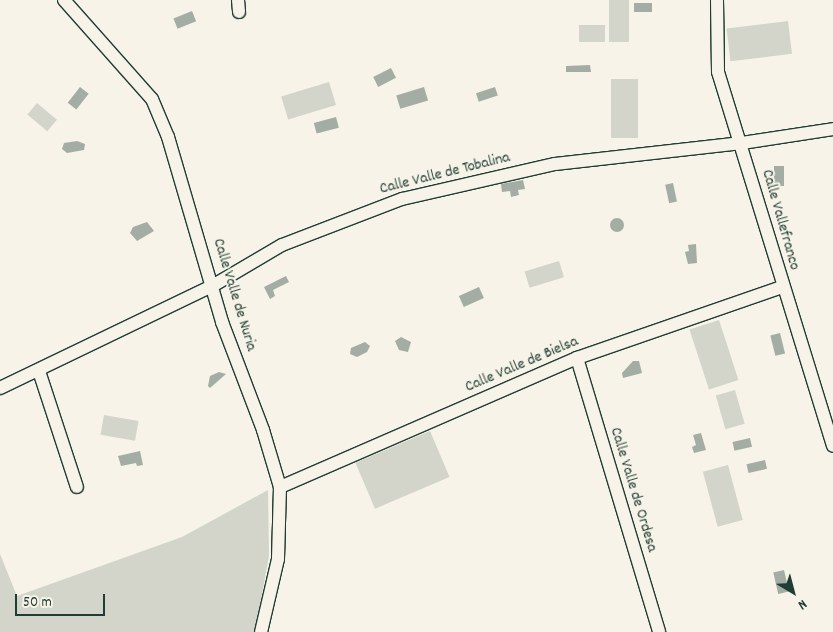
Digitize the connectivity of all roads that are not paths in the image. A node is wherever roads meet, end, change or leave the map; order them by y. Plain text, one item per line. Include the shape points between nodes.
1 (64, 0) edge
2 (717, 0) edge
3 (833, 129) edge
4 (742, 143) junction
5 (214, 285) junction
6 (782, 287) junction
7 (577, 358) junction
8 (39, 371) junction
9 (0, 388) edge
10 (833, 446) edge
11 (77, 487) dead end
12 (280, 487) junction
13 (261, 632) edge
14 (659, 632) edge

1 - 5 street, Calle Valle de Nuria via 152,99 168,138
2 - 4 street, Calle Vallefranco via 718,72
3 - 4 street, Calle Valle de Tobalina
4 - 5 street, Calle Valle de Tobalina via 555,164 402,199 282,245
4 - 6 street, Calle Vallefranco
5 - 8 street, Calle Valle de Tobalina
5 - 12 street, Calle Valle de Nuria via 222,322 263,430
6 - 7 street, Calle Valle de Bielsa
6 - 10 street, Calle Vallefranco
7 - 12 street, Calle Valle de Bielsa
7 - 14 street, Calle Valle de Ordesa
8 - 9 street, Calle Valle de Tobalina
8 - 11 street
12 - 13 street, Calle Valle de Nuria via 278,558

